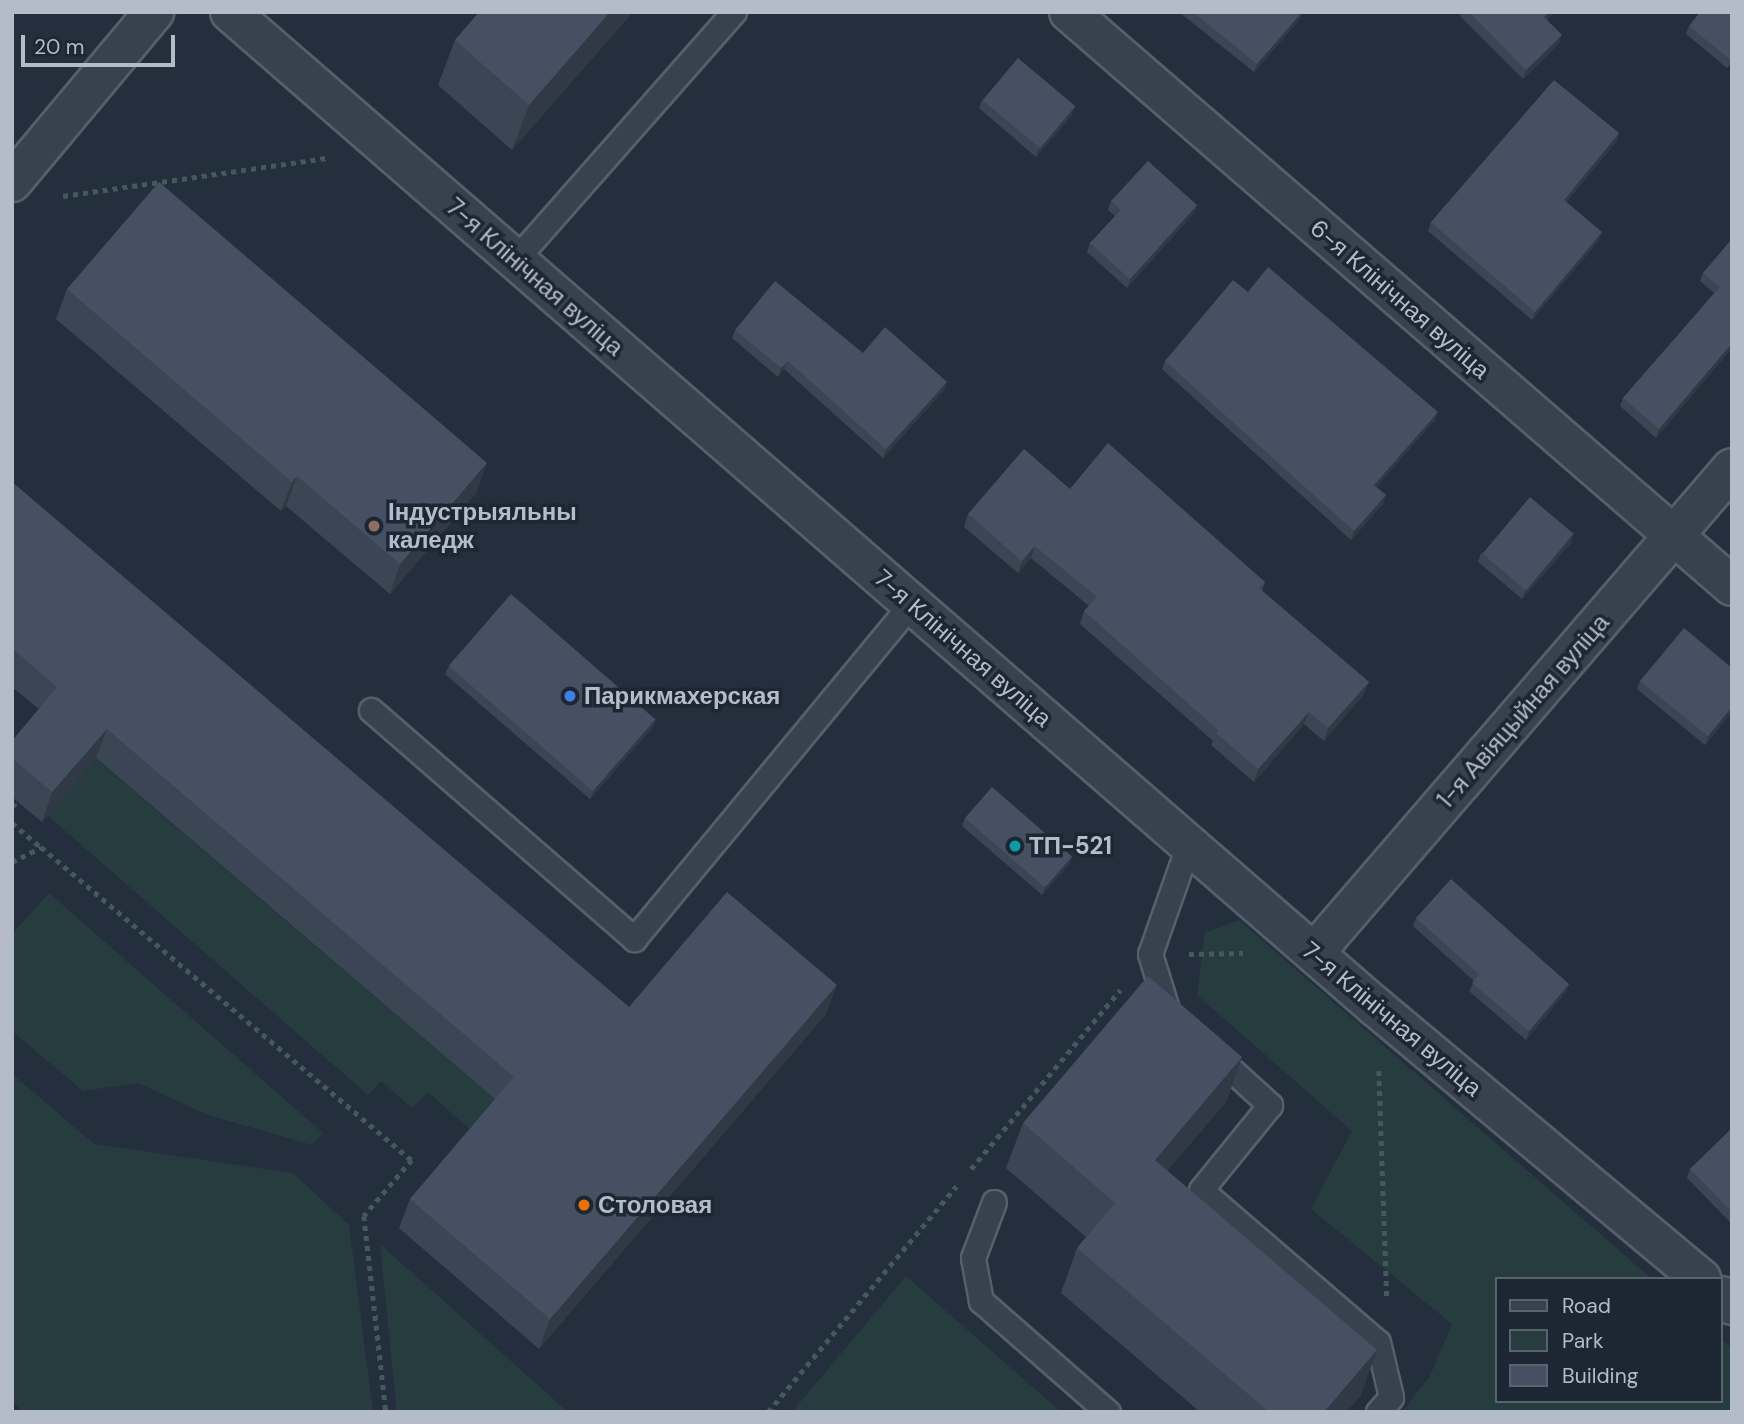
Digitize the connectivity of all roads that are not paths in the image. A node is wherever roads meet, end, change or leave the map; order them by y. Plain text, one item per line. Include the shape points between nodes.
1 (154, 12) edge
2 (230, 12) edge
3 (734, 12) edge
4 (1069, 12) edge
5 (12, 182) edge
6 (515, 260) junction
7 (1732, 468) edge
8 (1675, 537) junction
9 (1732, 586) edge
10 (912, 603) junction
11 (371, 710) dead end
12 (1189, 843) junction
13 (1314, 953) junction
14 (994, 1202) dead end
15 (1699, 1277) edge
16 (1108, 1412) edge
17 (1378, 1412) edge

1 - 5 street
2 - 6 street, 7-я Клінічная вуліца
3 - 6 lane
4 - 8 street, 6-я Клінічная вуліца
6 - 10 street, 7-я Клінічная вуліца
7 - 8 street, 1-я Авіяцыйная вуліца
8 - 9 street, 6-я Клінічная вуліца
8 - 13 street, 1-я Авіяцыйная вуліца
10 - 11 lane via 634,939
10 - 12 street, 7-я Клінічная вуліца
12 - 13 street, 7-я Клінічная вуліца
12 - 17 lane via 1150,954 1165,1009 1270,1105 1201,1191 1378,1342 1391,1397
13 - 15 street, 7-я Клінічная вуліца
14 - 16 lane via 973,1258 981,1301

